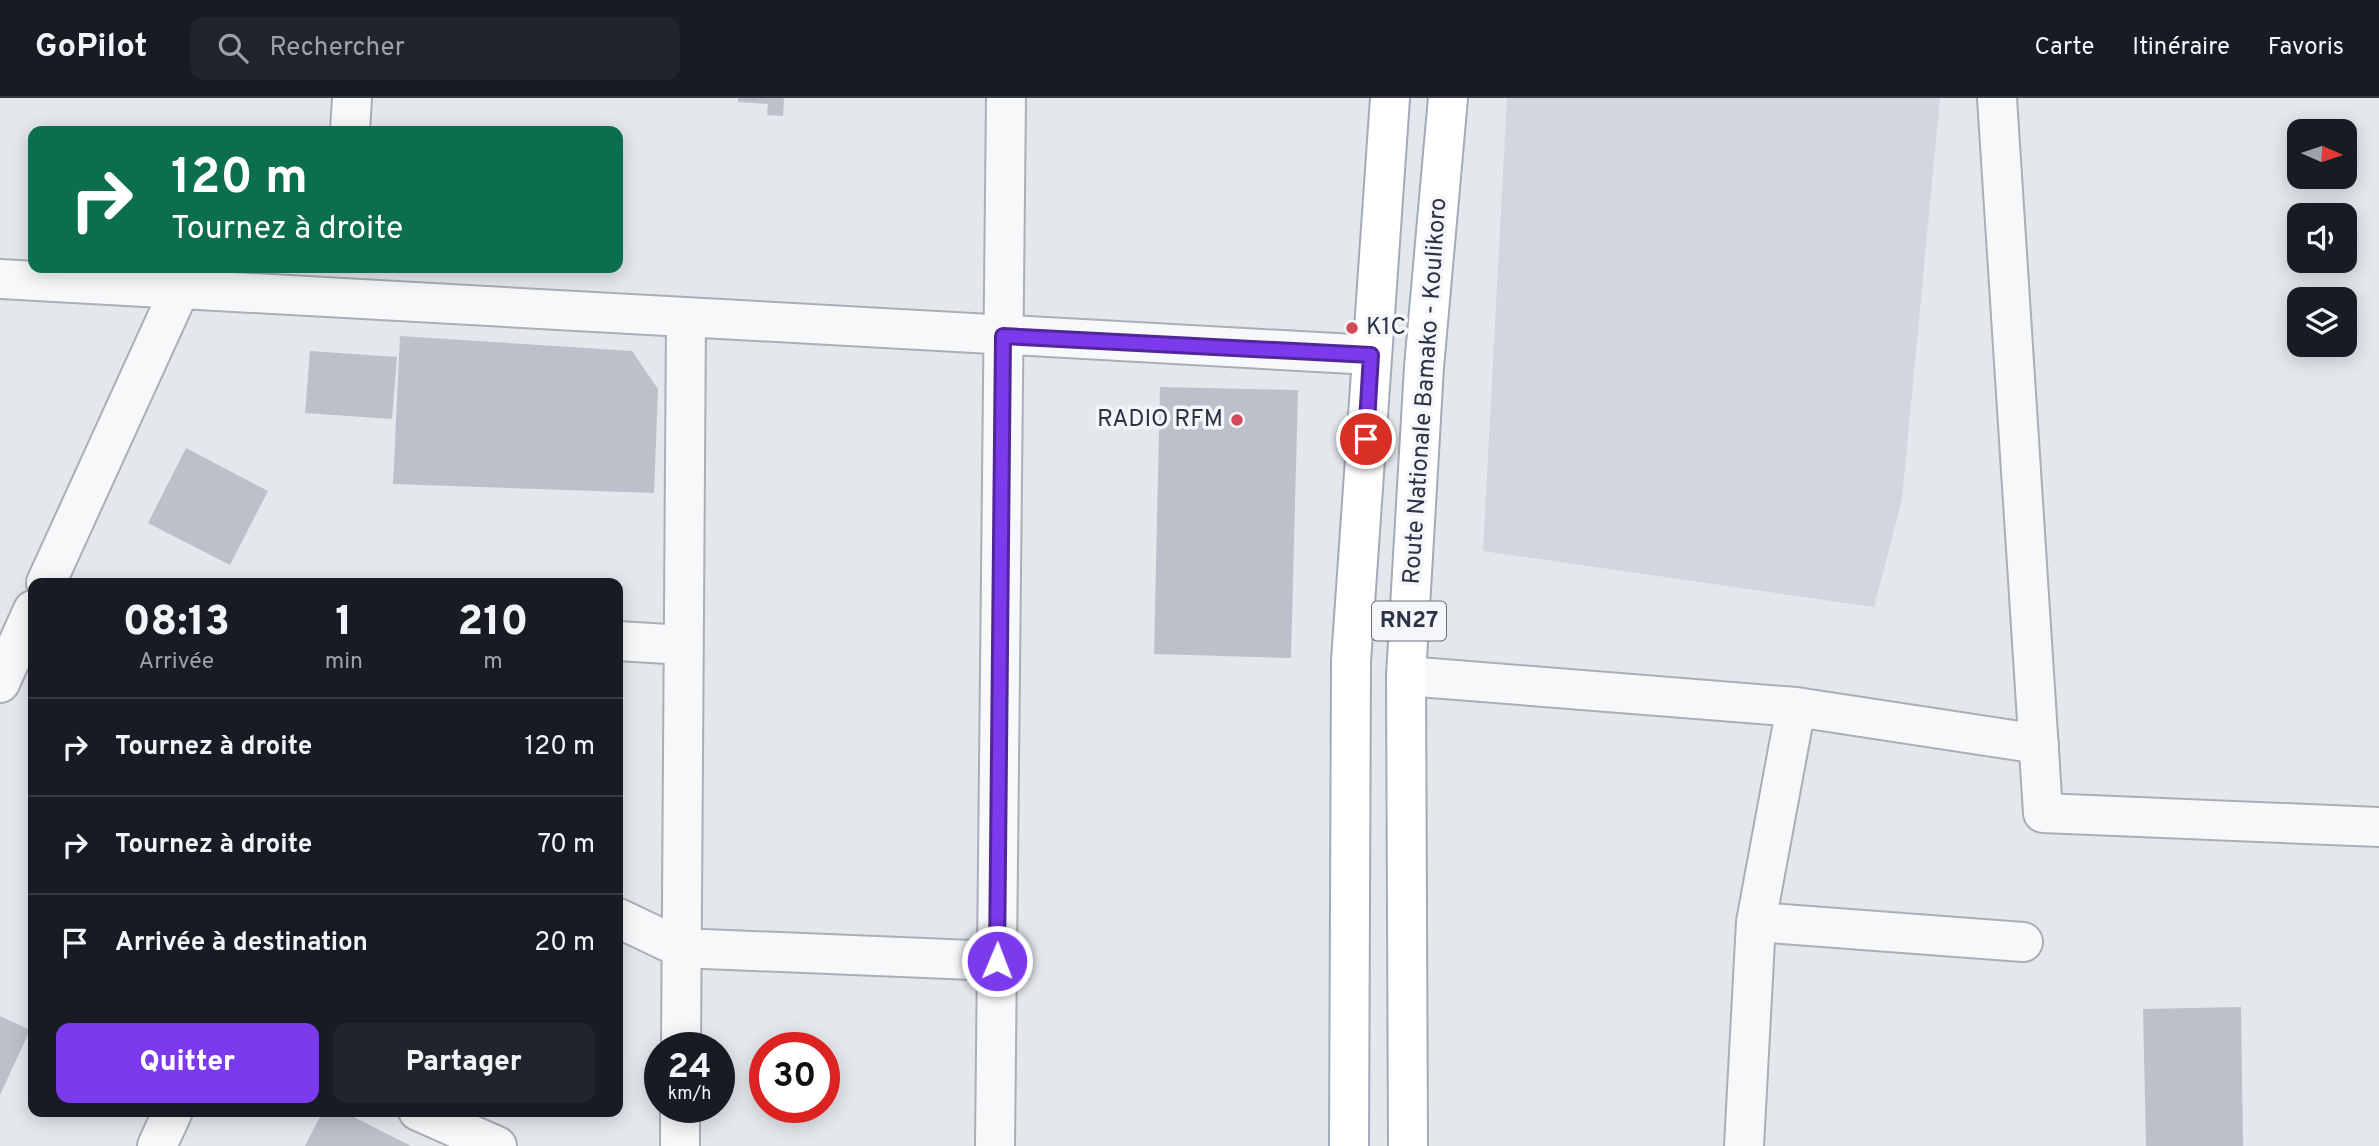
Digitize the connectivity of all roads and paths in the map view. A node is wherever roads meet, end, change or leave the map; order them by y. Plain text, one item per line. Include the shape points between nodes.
1 (352, 98) edge
2 (1006, 98) edge
3 (1390, 98) edge
4 (1448, 98) edge
5 (1997, 98) edge
6 (350, 126) edge
7 (0, 279) edge
8 (340, 283) edge
9 (180, 289) junction
10 (686, 318) junction
11 (1003, 336) junction
12 (1371, 355) junction
13 (48, 578) edge
14 (22, 626) edge
15 (623, 641) edge
16 (684, 645) junction
17 (1406, 676) junction
18 (0, 683) edge
19 (1796, 706) junction
20 (2039, 744) junction
21 (2379, 827) edge
22 (623, 920) edge
23 (1756, 922) junction
24 (2023, 942) dead end
25 (681, 948) junction
26 (997, 961) junction
27 (681, 1032) edge
28 (170, 1117) edge
29 (432, 1117) edge
30 (681, 1123) edge
31 (157, 1146) edge
32 (497, 1146) edge
33 (680, 1146) edge
34 (995, 1146) edge
35 (1349, 1146) edge
36 (1408, 1146) edge
37 (1744, 1146) edge

1 - 6 street
2 - 11 street
3 - 12 main road, RN27
4 - 17 main road, Route Nationale Bamako - Koulikoro / RN27 via 1424,367
5 - 20 street
7 - 9 street
8 - 9 street
8 - 10 street
9 - 13 street
10 - 11 street
10 - 16 street
11 - 12 street
11 - 26 street
12 - 35 main road, RN27 via 1351,661
14 - 18 street
15 - 16 street
16 - 25 street
17 - 19 street
17 - 36 main road, Route Nationale Bamako - Koulikoro / RN27
19 - 20 street
19 - 23 street
20 - 21 street via 2043,813
22 - 25 street
23 - 24 street
23 - 37 street
25 - 26 street
25 - 27 street
26 - 34 street
28 - 31 street
29 - 32 street
30 - 33 street

